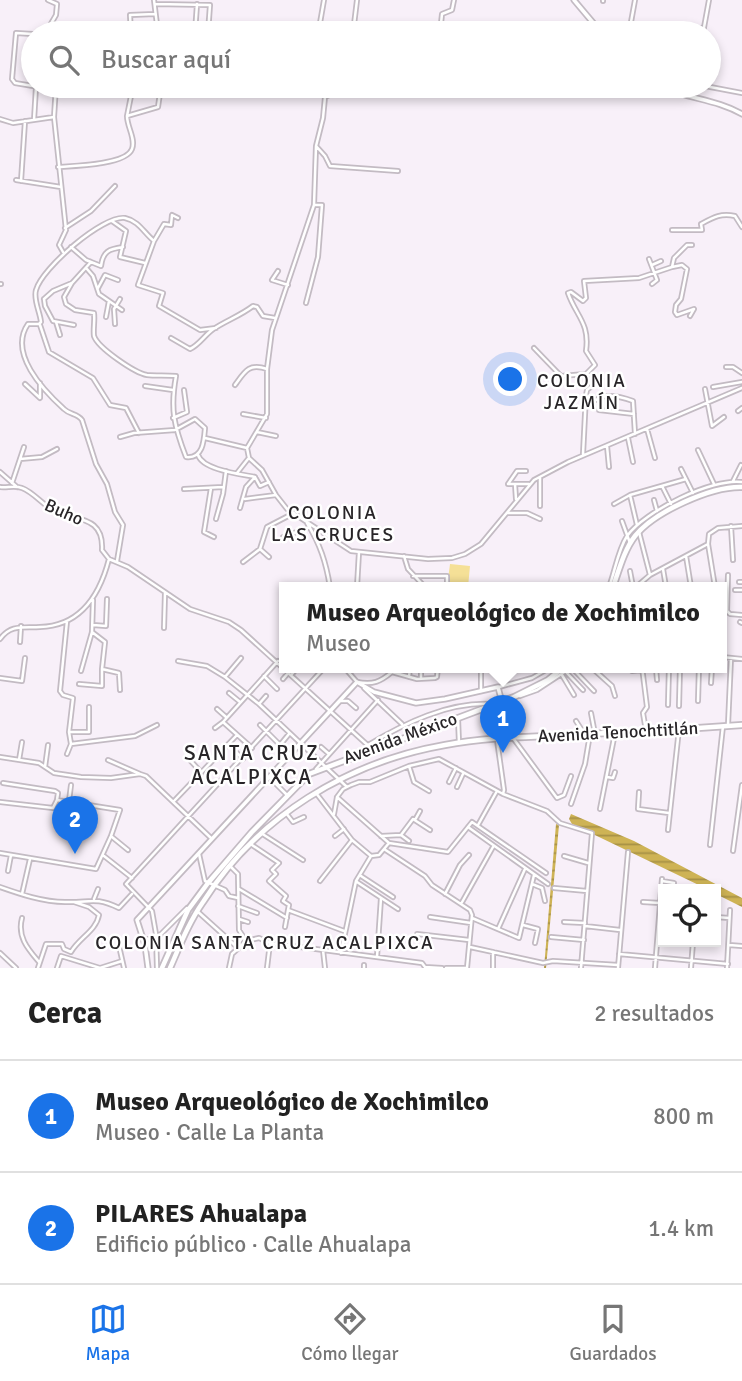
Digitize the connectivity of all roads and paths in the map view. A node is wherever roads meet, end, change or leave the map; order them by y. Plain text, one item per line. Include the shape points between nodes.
1 (48, 0) edge
2 (324, 0) edge
3 (358, 0) edge
4 (454, 0) edge
5 (574, 0) edge
6 (635, 0) edge
7 (709, 0) edge
8 (155, 2) edge
9 (197, 4) junction
10 (155, 14) junction
11 (52, 21) edge
12 (130, 21) edge
13 (156, 21) edge
14 (196, 21) edge
15 (209, 21) edge
16 (320, 21) edge
17 (355, 21) edge
18 (441, 21) edge
19 (592, 21) edge
20 (631, 21) edge
21 (705, 21) edge
22 (21, 33) edge
23 (21, 83) edge
24 (721, 89) edge
25 (742, 93) edge
26 (35, 98) edge
27 (55, 98) edge
28 (131, 98) edge
29 (159, 98) edge
30 (325, 98) edge
31 (697, 98) edge
32 (742, 114) edge
33 (127, 116) junction
34 (54, 117) junction
35 (0, 119) edge
36 (34, 120) junction
37 (25, 121) junction
38 (316, 146) junction
39 (58, 167) junction
40 (398, 171) dead end
41 (16, 180) dead end
42 (21, 181) junction
43 (115, 186) dead end
44 (61, 187) junction
45 (314, 205) junction
46 (322, 205) junction
47 (328, 205) dead end
48 (178, 218) dead end
49 (112, 221) junction
50 (742, 227) edge
51 (65, 228) junction
52 (672, 230) dead end
53 (154, 242) junction
54 (692, 246) dead end
55 (71, 247) junction
56 (122, 247) junction
57 (63, 252) junction
58 (649, 258) dead end
59 (661, 261) dead end
60 (91, 262) junction
61 (145, 263) junction
62 (652, 265) junction
63 (672, 267) junction
64 (86, 269) junction
65 (278, 271) dead end
66 (655, 273) junction
67 (118, 280) dead end
68 (72, 283) junction
69 (652, 284) dead end
70 (288, 285) junction
71 (98, 288) junction
72 (35, 291) junction
73 (44, 299) junction
74 (120, 299) dead end
75 (109, 301) junction
76 (306, 303) dead end
77 (116, 306) junction
78 (121, 310) dead end
79 (690, 316) dead end
80 (106, 317) dead end
81 (275, 318) junction
82 (56, 322) junction
83 (39, 324) junction
84 (115, 324) dead end
85 (74, 325) dead end
86 (216, 328) junction
87 (60, 335) dead end
88 (171, 338) dead end
89 (534, 348) dead end
90 (726, 367) dead end
91 (267, 369) junction
92 (742, 373) edge
93 (586, 374) junction
94 (742, 382) edge
95 (40, 383) junction
96 (25, 384) dead end
97 (234, 385) dead end
98 (145, 386) dead end
99 (713, 387) dead end
100 (742, 388) edge
101 (705, 389) dead end
102 (173, 390) junction
103 (184, 390) dead end
104 (596, 400) dead end
105 (707, 404) junction
106 (742, 408) edge
107 (599, 410) dead end
108 (738, 411) dead end
109 (243, 414) dead end
110 (634, 414) junction
111 (724, 417) dead end
112 (173, 418) junction
113 (266, 418) junction
114 (648, 429) junction
115 (175, 430) junction
116 (257, 432) junction
117 (139, 433) junction
118 (635, 434) junction
119 (276, 436) dead end
120 (120, 437) dead end
121 (628, 437) junction
122 (204, 438) junction
123 (607, 446) junction
124 (24, 447) dead end
125 (247, 447) junction
126 (57, 449) dead end
127 (698, 450) dead end
128 (198, 455) junction
129 (583, 456) junction
130 (250, 458) junction
131 (655, 458) dead end
132 (20, 459) junction
133 (633, 462) dead end
134 (741, 466) edge
135 (609, 467) dead end
136 (681, 469) dead end
137 (226, 471) junction
138 (526, 471) dead end
139 (0, 472) edge
140 (237, 473) junction
141 (255, 477) junction
142 (540, 477) junction
143 (686, 479) junction
144 (733, 481) junction
145 (269, 482) junction
146 (12, 483) junction
147 (515, 484) junction
148 (529, 484) junction
149 (714, 484) junction
150 (742, 485) edge
151 (17, 486) junction
152 (663, 486) junction
153 (0, 487) edge
154 (222, 487) junction
155 (211, 488) junction
156 (184, 489) dead end
157 (694, 493) junction
158 (276, 495) junction
159 (630, 495) junction
160 (243, 499) junction
161 (516, 499) junction
162 (654, 500) dead end
163 (614, 504) dead end
164 (671, 504) junction
165 (540, 506) dead end
166 (240, 508) dead end
167 (657, 511) junction
168 (294, 513) junction
169 (505, 513) junction
170 (216, 519) dead end
171 (540, 519) dead end
172 (622, 521) dead end
173 (307, 523) junction
174 (637, 525) junction
175 (731, 526) junction
176 (742, 526) edge
177 (310, 527) junction
178 (639, 532) junction
179 (326, 534) junction
180 (316, 536) junction
181 (214, 537) dead end
182 (283, 537) dead end
183 (626, 537) junction
184 (630, 543) junction
185 (708, 544) junction
186 (260, 549) junction
187 (359, 552) junction
188 (404, 556) junction
189 (685, 556) junction
190 (269, 557) dead end
191 (109, 559) junction
192 (733, 560) dead end
193 (117, 561) junction
194 (243, 562) dead end
195 (663, 569) junction
196 (630, 571) dead end
197 (650, 575) junction
198 (728, 575) dead end
199 (413, 576) junction
200 (330, 582) edge
201 (357, 582) edge
202 (420, 582) edge
203 (447, 582) edge
204 (612, 582) edge
205 (613, 582) edge
206 (633, 582) edge
207 (641, 582) edge
208 (665, 582) edge
209 (690, 582) edge
210 (714, 582) edge
211 (735, 590) dead end
212 (742, 590) edge
213 (165, 593) junction
214 (107, 599) dead end
215 (93, 600) junction
216 (742, 615) edge
217 (67, 620) junction
218 (93, 625) junction
219 (21, 626) junction
220 (164, 628) dead end
221 (92, 632) junction
222 (0, 639) edge
223 (20, 642) dead end
224 (25, 658) dead end
225 (240, 658) dead end
226 (727, 658) edge
227 (731, 658) junction
228 (742, 659) edge
229 (178, 661) dead end
230 (278, 661) joint
231 (102, 668) junction
232 (81, 671) dead end
233 (291, 673) joint
234 (320, 673) edge
235 (349, 673) edge
236 (388, 673) edge
237 (400, 673) edge
238 (409, 673) edge
239 (421, 673) edge
240 (437, 673) edge
241 (481, 673) edge
242 (541, 673) edge
243 (560, 673) edge
244 (568, 673) edge
245 (578, 673) edge
246 (598, 673) edge
247 (643, 673) edge
248 (656, 673) edge
249 (668, 673) edge
250 (680, 673) edge
251 (699, 673) edge
252 (712, 673) edge
253 (562, 675) joint
254 (264, 676) junction
255 (225, 677) junction
256 (409, 677) junction
257 (0, 678) edge
258 (283, 679) dead end
259 (421, 679) junction
260 (657, 680) dead end
261 (357, 682) junction
262 (711, 683) dead end
263 (79, 684) dead end
264 (498, 687) junction
265 (364, 688) junction
266 (277, 689) dead end
267 (307, 689) junction
268 (120, 690) dead end
269 (583, 690) dead end
270 (481, 691) junction
271 (594, 691) dead end
272 (229, 693) dead end
273 (247, 694) junction
274 (575, 695) dead end
275 (265, 696) dead end
276 (615, 696) dead end
277 (514, 697) junction
278 (378, 700) junction
279 (341, 701) junction
280 (503, 701) junction
281 (698, 701) dead end
282 (240, 702) junction
283 (259, 704) junction
284 (495, 704) junction
285 (668, 705) dead end
286 (463, 706) junction
287 (679, 706) dead end
288 (89, 707) dead end
289 (356, 708) dead end
290 (217, 709) dead end
291 (331, 712) junction
292 (591, 713) dead end
293 (467, 714) junction
294 (226, 717) junction
295 (458, 717) junction
296 (277, 721) junction
297 (576, 721) dead end
298 (223, 722) junction
299 (402, 724) junction
300 (157, 725) dead end
301 (260, 725) dead end
302 (742, 725) edge
303 (726, 726) junction
304 (215, 728) dead end
305 (679, 729) junction
306 (351, 730) junction
307 (646, 731) junction
308 (69, 732) junction
309 (267, 732) junction
310 (615, 733) junction
311 (290, 734) junction
312 (590, 734) junction
313 (237, 735) junction
314 (512, 738) junction
315 (497, 740) junction
316 (22, 742) dead end
317 (300, 743) junction
318 (459, 743) junction
319 (71, 744) junction
320 (48, 745) dead end
321 (280, 745) junction
322 (368, 745) junction
323 (321, 747) dead end
324 (252, 749) junction
325 (373, 750) junction
326 (237, 753) dead end
327 (67, 754) dead end
328 (329, 754) junction
329 (290, 755) junction
330 (0, 757) edge
331 (187, 757) dead end
332 (243, 759) junction
333 (19, 760) junction
334 (108, 760) dead end
335 (323, 765) junction
336 (409, 766) junction
337 (44, 767) junction
338 (456, 768) junction
339 (201, 772) junction
340 (615, 772) dead end
341 (464, 773) junction
342 (140, 774) junction
343 (571, 776) dead end
344 (607, 776) junction
345 (269, 778) junction
346 (339, 780) junction
347 (449, 782) dead end
348 (4, 783) dead end
349 (71, 785) dead end
350 (742, 785) edge
351 (346, 787) junction
352 (457, 787) dead end
353 (429, 791) dead end
354 (497, 791) junction
355 (639, 792) dead end
356 (316, 793) junction
357 (503, 794) junction
358 (287, 795) junction
359 (337, 797) junction
360 (57, 800) junction
361 (69, 801) junction
362 (0, 802) edge
363 (173, 802) junction
364 (571, 804) dead end
365 (600, 808) dead end
366 (420, 811) dead end
367 (271, 813) junction
368 (286, 813) junction
369 (669, 813) junction
370 (334, 814) junction
371 (189, 816) junction
372 (304, 817) dead end
373 (277, 819) junction
374 (415, 820) junction
375 (263, 821) junction
376 (478, 825) junction
377 (268, 827) junction
378 (468, 827) junction
379 (344, 829) junction
380 (430, 830) dead end
381 (668, 830) dead end
382 (261, 833) junction
383 (401, 835) junction
384 (111, 836) junction
385 (335, 836) dead end
386 (381, 836) junction
387 (212, 839) junction
388 (352, 840) junction
389 (410, 841) dead end
390 (389, 843) junction
391 (250, 844) junction
392 (710, 845) dead end
393 (494, 847) junction
394 (384, 849) junction
395 (128, 850) dead end
396 (733, 851) dead end
397 (628, 852) dead end
398 (0, 853) edge
399 (199, 853) junction
400 (11, 855) junction
401 (103, 855) junction
402 (469, 855) dead end
403 (371, 856) junction
404 (564, 856) dead end
405 (30, 858) junction
406 (303, 860) dead end
407 (588, 863) junction
408 (230, 866) junction
409 (525, 869) junction
410 (8, 871) dead end
411 (547, 873) dead end
412 (359, 875) junction
413 (534, 875) junction
414 (132, 878) junction
415 (320, 881) dead end
416 (356, 881) junction
417 (669, 882) joint
418 (208, 883) junction
419 (674, 883) dead end
420 (215, 884) junction
421 (532, 884) junction
422 (548, 884) dead end
423 (661, 884) edge
424 (0, 887) edge
425 (238, 888) junction
426 (554, 888) dead end
427 (98, 889) dead end
428 (587, 891) junction
429 (133, 893) junction
430 (22, 894) junction
431 (445, 894) junction
432 (393, 897) dead end
433 (197, 898) junction
434 (238, 898) junction
435 (381, 898) junction
436 (93, 900) junction
437 (72, 901) junction
438 (203, 901) junction
439 (545, 901) dead end
440 (643, 902) dead end
441 (461, 904) junction
442 (658, 904) edge
443 (238, 905) junction
444 (147, 906) junction
445 (398, 909) dead end
446 (288, 910) junction
447 (730, 910) dead end
448 (197, 911) junction
449 (257, 914) dead end
450 (430, 917) dead end
451 (721, 917) edge
452 (22, 918) dead end
453 (287, 918) junction
454 (472, 918) junction
455 (729, 918) junction
456 (239, 919) junction
457 (247, 922) dead end
458 (564, 922) dead end
459 (471, 923) junction
460 (523, 925) junction
461 (585, 925) junction
462 (285, 927) dead end
463 (498, 929) junction
464 (620, 930) junction
465 (344, 931) junction
466 (417, 934) dead end
467 (551, 937) dead end
468 (143, 939) junction
469 (156, 939) junction
470 (658, 939) edge
471 (469, 940) junction
472 (584, 940) junction
473 (246, 941) junction
474 (270, 943) junction
475 (535, 943) dead end
476 (729, 945) junction
477 (120, 946) dead end
478 (469, 946) junction
479 (742, 946) edge
480 (692, 947) edge
481 (238, 948) junction
482 (323, 950) junction
483 (71, 952) junction
484 (493, 952) junction
485 (0, 953) edge
486 (341, 953) junction
487 (619, 954) junction
488 (69, 957) junction
489 (377, 957) junction
490 (655, 958) junction
491 (122, 961) junction
492 (691, 961) junction
493 (39, 962) junction
494 (581, 963) junction
495 (86, 966) edge
496 (618, 967) edge
497 (727, 967) edge
498 (16, 968) edge
499 (38, 968) edge
500 (57, 968) edge
501 (124, 968) edge
502 (148, 968) edge
503 (160, 968) edge
504 (170, 968) edge
505 (229, 968) edge
506 (267, 968) edge
507 (325, 968) edge
508 (444, 968) edge
509 (467, 968) edge
510 (493, 968) edge
511 (581, 968) edge
512 (655, 968) edge
513 (691, 968) edge
514 (734, 968) edge

1 - 11 street via 57,4
2 - 16 street
3 - 17 street
4 - 18 street
5 - 19 street
6 - 20 street
7 - 21 street
8 - 9 street
8 - 10 street
9 - 14 street
9 - 15 street via 211,7
10 - 12 street via 130,15
10 - 13 street
22 - 23 street via 16,33 13,82
24 - 25 street
26 - 36 street
27 - 34 street
28 - 33 street
29 - 33 street via 156,108
30 - 38 street
31 - 32 street
33 - 39 street via 132,137 127,155
34 - 36 street
34 - 39 street
35 - 37 street
36 - 37 street
37 - 42 street
38 - 40 street via 330,166
38 - 45 street
39 - 44 street
41 - 42 street
42 - 44 street
43 - 51 street via 91,211
44 - 51 street
45 - 46 street
45 - 70 street
46 - 47 street
46 - 76 street via 318,257
48 - 53 street via 172,215 171,225 164,224
49 - 53 street via 129,219
49 - 55 street
49 - 56 street via 126,231
50 - 52 street via 735,216 724,214 701,224 702,230
51 - 57 street via 59,245
53 - 61 street
54 - 63 street via 687,245 674,258
55 - 57 street
55 - 60 street
56 - 60 street via 104,253 101,266
56 - 61 street via 120,257
57 - 72 street
58 - 62 street
59 - 62 street
60 - 64 street
61 - 86 street via 138,285 163,293 159,306 200,330
62 - 66 street
63 - 66 street
63 - 79 street via 687,269 675,312 694,309
64 - 68 street
64 - 71 street
65 - 70 street via 272,280
66 - 69 street via 657,282
66 - 93 street via 584,281 583,300 568,293 584,323 586,351 595,365
67 - 71 street via 105,275
68 - 73 street
68 - 102 street via 64,297 66,304 94,313 99,345 145,375 176,376
70 - 81 street
71 - 75 street
72 - 73 street
72 - 83 street
73 - 82 street
74 - 77 street
75 - 77 street
75 - 80 street
77 - 78 street
77 - 84 street
81 - 86 street via 263,316 253,306
81 - 91 street
82 - 85 street
82 - 87 street
83 - 95 street via 28,324 22,337 28,365
83 - 117 street via 49,352 93,378 110,405 126,408
86 - 88 street via 195,348
89 - 93 street via 561,376
90 - 92 street
91 - 97 street via 251,367
91 - 113 street
93 - 129 street via 601,379 587,390
94 - 99 street
95 - 96 street via 40,398
95 - 193 street via 66,411 82,420 123,525
98 - 102 street
100 - 105 street
101 - 105 street
102 - 112 street
103 - 112 street via 187,412
104 - 110 street via 624,398 635,403
105 - 111 street via 712,426
105 - 114 street
106 - 108 street
107 - 110 street
109 - 113 street
110 - 118 street
112 - 115 street
113 - 116 street
114 - 118 street
114 - 131 street
115 - 117 street
115 - 122 street via 197,419 205,428
115 - 128 street via 186,457
116 - 119 street
116 - 125 street
117 - 120 street
118 - 121 street
121 - 123 street
121 - 133 street
122 - 125 street
122 - 128 street
123 - 129 street
123 - 135 street
124 - 132 street
125 - 130 street
126 - 132 street via 43,457
127 - 149 street
128 - 137 street via 200,461
129 - 142 street
130 - 140 street
130 - 145 street
132 - 146 street
134 - 144 street
136 - 143 street
137 - 140 street
137 - 154 street
138 - 147 street via 517,471 509,484
139 - 146 street, Buho
140 - 141 street
141 - 145 street via 260,485
141 - 160 street
142 - 148 street
142 - 165 street
143 - 152 street
143 - 157 street
144 - 149 street
144 - 150 street
145 - 158 street
146 - 151 street, Buho
147 - 148 street
147 - 161 street
148 - 161 street
149 - 157 street
150 - 178 main road via 710,492 657,516
151 - 153 street
151 - 191 street, Buho via 51,509 93,525
152 - 159 street
152 - 164 street
154 - 155 street
154 - 170 street
155 - 156 street
155 - 181 street via 204,532
157 - 164 street
158 - 160 street
158 - 168 street
159 - 163 street
159 - 174 street
160 - 166 street
161 - 169 street
162 - 167 street
164 - 167 street
167 - 174 street
168 - 173 street
168 - 186 street via 267,527
169 - 171 street via 527,513
169 - 188 street via 481,544 465,554 440,559
172 - 183 street
173 - 177 street
173 - 179 street
174 - 183 street
175 - 176 street
175 - 185 street via 709,534
175 - 192 street
177 - 180 street
177 - 182 street
178 - 184 main road
178 - 197 street
179 - 180 street
179 - 187 street
180 - 200 street
183 - 184 street
183 - 204 street
184 - 205 main road
185 - 189 street
185 - 210 street
186 - 190 street
186 - 194 street
187 - 188 street
187 - 201 street
188 - 199 street
189 - 195 street
189 - 209 street
191 - 193 street
191 - 215 street
193 - 213 street
195 - 197 street
195 - 208 street
196 - 206 street
197 - 207 street
198 - 216 street via 727,611
199 - 202 street
199 - 203 street via 446,576
211 - 212 street
213 - 220 street
213 - 230 street via 194,611 234,626
214 - 218 street via 106,626
215 - 217 street
215 - 218 street
217 - 219 street via 49,626
217 - 308 street via 60,693 73,697
218 - 221 street
219 - 222 street
219 - 223 street
221 - 231 street via 105,642
221 - 232 street
224 - 257 street via 22,681
225 - 255 street
226 - 227 street
227 - 228 street
227 - 303 street
229 - 255 street via 207,666
230 - 254 street
231 - 263 street via 102,686
231 - 268 street via 119,673
233 - 258 street
233 - 267 street
234 - 267 street
235 - 261 street
236 - 261 street via 377,683
237 - 256 street
238 - 256 street
239 - 259 street
240 - 259 street via 437,677
241 - 270 street
242 - 264 street
243 - 277 main road, Avenida México
244 - 269 street
245 - 271 street
246 - 276 street via 612,686
247 - 307 street
248 - 260 street
249 - 285 street
250 - 287 street
251 - 281 street
252 - 262 street
253 - 274 street
253 - 277 street
254 - 266 street
254 - 273 street
255 - 273 street
256 - 259 street
261 - 265 street
261 - 279 street
264 - 270 street
264 - 280 street
265 - 270 street via 416,703
265 - 278 street
267 - 291 street
267 - 296 street
272 - 282 street
273 - 282 street
273 - 283 street
275 - 283 street
277 - 280 main road, Avenida México
278 - 299 street
278 - 306 street
279 - 289 street
279 - 291 street
280 - 284 main road, Avenida México
280 - 314 street
282 - 294 street
283 - 296 street
284 - 286 street
284 - 293 main road, Avenida México
286 - 293 street
286 - 299 street
288 - 308 street via 89,732
290 - 294 street
291 - 306 street
291 - 317 street
292 - 312 street
293 - 295 main road, Avenida México
294 - 298 street
295 - 318 street
295 - 325 main road, Avenida México
296 - 309 street
296 - 311 street
297 - 312 street
298 - 304 street
298 - 313 street
299 - 322 street
300 - 319 street via 135,736
301 - 309 street
302 - 303 main road, Avenida Tenochtitlán
303 - 305 main road, Avenida Tenochtitlán
303 - 392 street
305 - 307 main road, Avenida Tenochtitlán
305 - 369 street
306 - 322 street
306 - 328 street
307 - 310 main road, Avenida Tenochtitlán
308 - 319 street
309 - 321 street
309 - 324 street
310 - 312 main road, Avenida Tenochtitlán
310 - 344 street
311 - 317 street
311 - 321 street
312 - 314 main road, Avenida Tenochtitlán
312 - 364 street
313 - 324 street
313 - 339 street
314 - 315 main road, Avenida Tenochtitlán
314 - 343 street via 557,797 562,797
315 - 318 main road, Avenida Tenochtitlán
315 - 357 street
316 - 333 street
317 - 329 street
317 - 335 street
318 - 346 main road, Avenida Tenochtitlán via 401,756
319 - 327 street
320 - 337 street
321 - 329 street
322 - 325 street
323 - 328 street
324 - 332 street
325 - 335 main road, Avenida México
326 - 332 street
328 - 335 street
329 - 345 street
330 - 333 street
331 - 339 street
332 - 371 street
333 - 337 street
334 - 342 street
335 - 346 street
335 - 358 main road, Avenida México
336 - 338 street via 439,759
336 - 351 street
336 - 353 street via 414,782
337 - 342 street via 81,777
338 - 341 street
338 - 347 street
339 - 363 street
340 - 344 street via 614,778
341 - 352 street
341 - 354 street
342 - 363 street
344 - 365 street
345 - 358 street
345 - 387 street
346 - 351 street
346 - 356 main road, Avenida Tenochtitlán
348 - 360 street via 55,791
349 - 361 street
350 - 396 street
351 - 359 street
354 - 357 street
354 - 376 street
355 - 369 street via 638,808
356 - 368 main road, Avenida Tenochtitlán
356 - 370 street
357 - 407 street via 547,811 560,823 592,832
358 - 367 main road, Avenida México
359 - 370 street
359 - 386 street
360 - 361 street
360 - 362 street via 53,808
361 - 384 street via 120,810
363 - 371 street
366 - 374 street
367 - 373 main road
367 - 375 main road, Avenida México
368 - 372 street via 293,822
368 - 373 main road, Avenida Tenochtitlán
369 - 381 street
370 - 379 street
371 - 387 street
371 - 414 street
373 - 377 main road, Avenida Tenochtitlán
374 - 380 street
374 - 383 street
375 - 377 main road
375 - 418 main road, Avenida México
376 - 378 street via 472,822
376 - 411 street
377 - 382 main road, Avenida Tenochtitlán
378 - 390 street via 449,852
378 - 393 street
379 - 385 street
379 - 388 street
382 - 391 main road, Avenida Tenochtitlán
382 - 406 street
383 - 386 street
383 - 389 street
384 - 395 street
384 - 401 street
386 - 390 street
387 - 399 street
388 - 403 street
388 - 415 street
390 - 394 street
391 - 408 main road, Avenida Tenochtitlán
391 - 446 street via 279,863 270,881 286,896 283,901
393 - 409 street
393 - 441 street
394 - 403 street
394 - 431 street
397 - 464 street
398 - 400 street
399 - 418 street
399 - 444 street
400 - 405 street
400 - 410 street
401 - 405 street via 92,870
401 - 414 street
402 - 431 street
403 - 412 street
404 - 407 street
405 - 430 street
407 - 428 street
408 - 420 main road, Avenida Tenochtitlán
408 - 425 street via 237,872
409 - 413 street
409 - 463 street
412 - 416 street
412 - 432 street
413 - 421 street
413 - 422 street
414 - 429 street via 126,886
416 - 435 street
416 - 465 street
417 - 419 street
417 - 423 street via 662,880
418 - 420 street
418 - 433 main road, Avenida México
420 - 434 street
420 - 438 main road, Avenida Tenochtitlán
421 - 439 street via 542,888
421 - 460 street
424 - 430 street
425 - 434 street
425 - 453 street
426 - 428 street
427 - 436 street
428 - 461 street
429 - 436 street via 120,908
429 - 444 street
430 - 437 street
431 - 441 street
433 - 438 main road
433 - 469 street
433 - 503 main road, Avenida México
434 - 443 street
435 - 445 street
435 - 489 street
436 - 437 street
437 - 483 street via 100,917
438 - 448 main road, Avenida Tenochtitlán
440 - 442 street
441 - 454 street
443 - 449 street
443 - 456 street
444 - 468 street via 136,921
444 - 469 street
446 - 453 street
446 - 465 street
447 - 455 street
448 - 481 street
448 - 504 main road, Avenida Tenochtitlán
450 - 459 street
451 - 455 street
452 - 493 street via 24,944
453 - 462 street
454 - 459 street
454 - 463 street
455 - 476 street
456 - 457 street
456 - 473 street
458 - 461 street
459 - 471 street
460 - 463 street via 519,938
460 - 475 street via 538,929
461 - 464 street
461 - 472 street
464 - 487 street
465 - 486 street
466 - 471 street
467 - 472 street
468 - 469 street
468 - 502 street
469 - 503 street
470 - 490 street
471 - 478 street
472 - 494 street
473 - 474 street via 259,938
473 - 481 street
474 - 482 street
474 - 506 street
476 - 479 street
476 - 497 street
477 - 491 street
478 - 484 street
478 - 509 street
480 - 492 street
481 - 505 street
482 - 486 street
482 - 507 street
483 - 488 street
483 - 493 street via 62,944 47,943
484 - 494 street via 546,963
484 - 510 street
485 - 498 street
486 - 489 street
487 - 490 street
487 - 496 street
488 - 495 street
488 - 500 street via 61,956
489 - 508 street
490 - 492 street
490 - 512 street
491 - 495 street via 100,968
491 - 501 street
492 - 497 street
492 - 513 street
493 - 499 street
494 - 496 street
494 - 511 street
497 - 514 street
508 - 509 street

